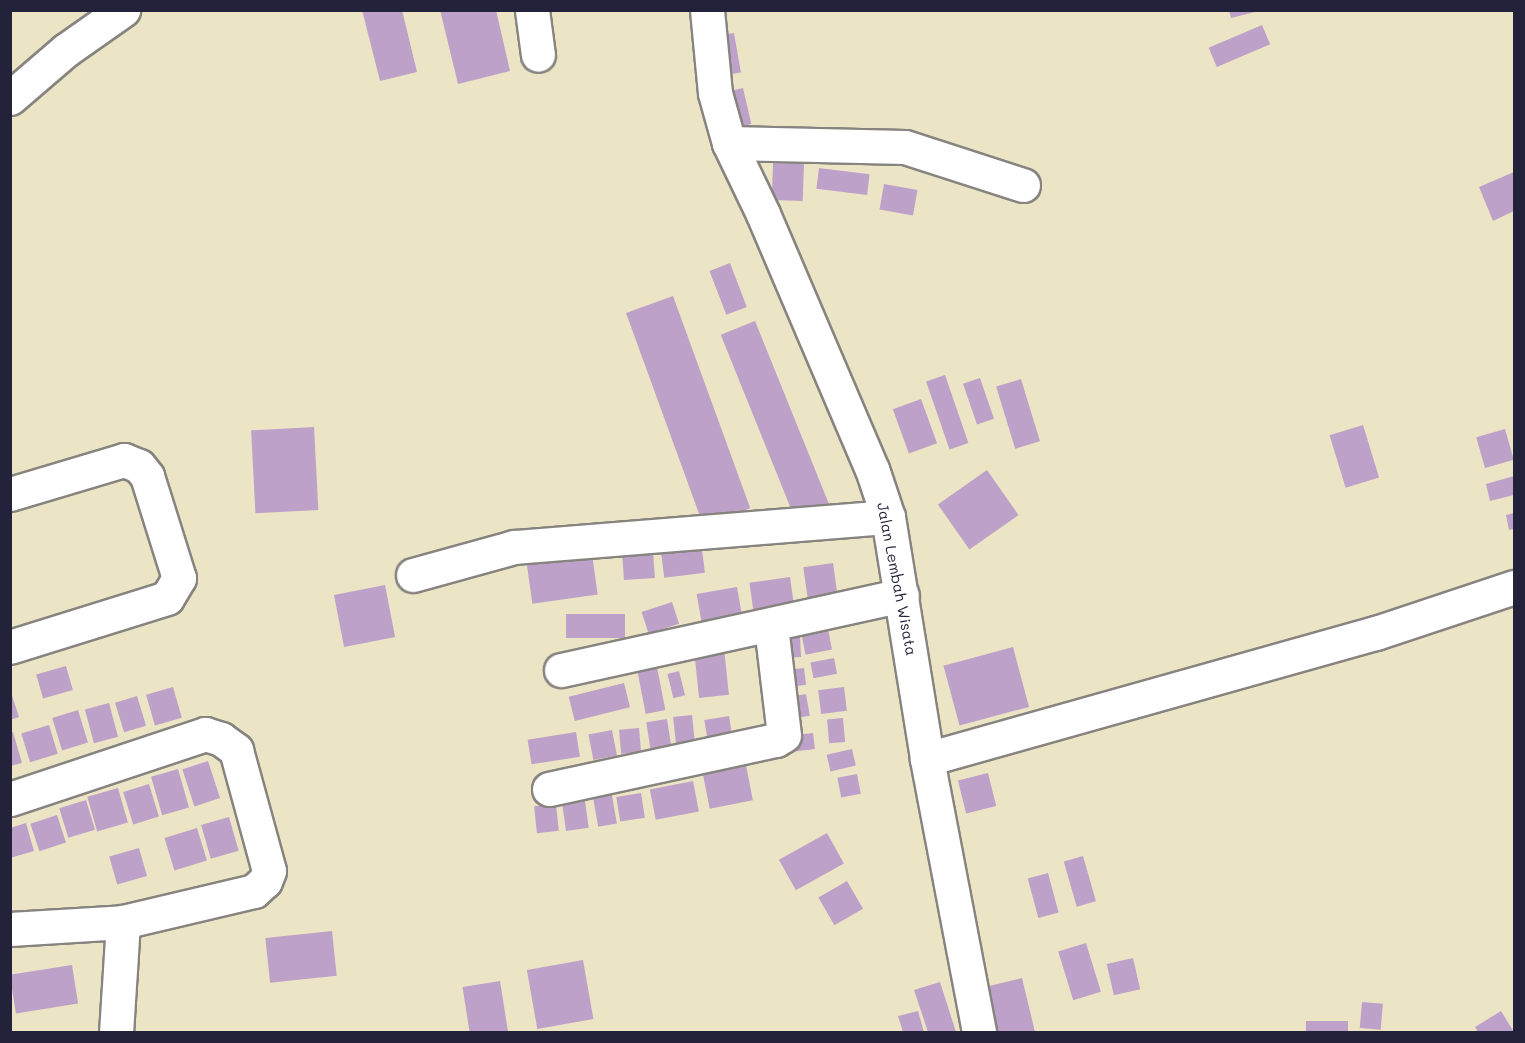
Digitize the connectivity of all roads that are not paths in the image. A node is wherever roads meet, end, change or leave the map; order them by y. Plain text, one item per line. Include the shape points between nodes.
1 (123, 10) edge
2 (532, 10) edge
3 (707, 10) edge
4 (538, 55) dead end
5 (10, 98) edge
6 (729, 143) junction
7 (1023, 185) dead end
8 (10, 494) edge
9 (888, 517) junction
10 (413, 575) dead end
11 (1515, 587) edge
12 (902, 595) junction
13 (771, 626) junction
14 (10, 647) edge
15 (561, 670) dead end
16 (927, 759) junction
17 (549, 789) dead end
18 (10, 799) edge
19 (123, 922) junction
20 (10, 929) edge
21 (116, 1032) edge
22 (978, 1032) edge

1 - 5 street via 66,50
2 - 4 street
3 - 6 street, Jalan Lembah Wisata via 715,93
6 - 7 street via 905,147
6 - 9 street, Jalan Lembah Wisata via 872,469
8 - 14 street via 124,460 139,466 147,476 179,578 167,598
9 - 10 street via 514,547
9 - 12 street, Jalan Lembah Wisata
11 - 16 street via 1376,633
12 - 13 street
12 - 16 street, Jalan Lembah Wisata
13 - 15 street
13 - 17 street via 784,735 776,740
16 - 22 street, Jalan Lembah Wisata
18 - 19 street via 204,734 222,739 236,750 269,871 265,881 254,891
19 - 20 street
19 - 21 street

